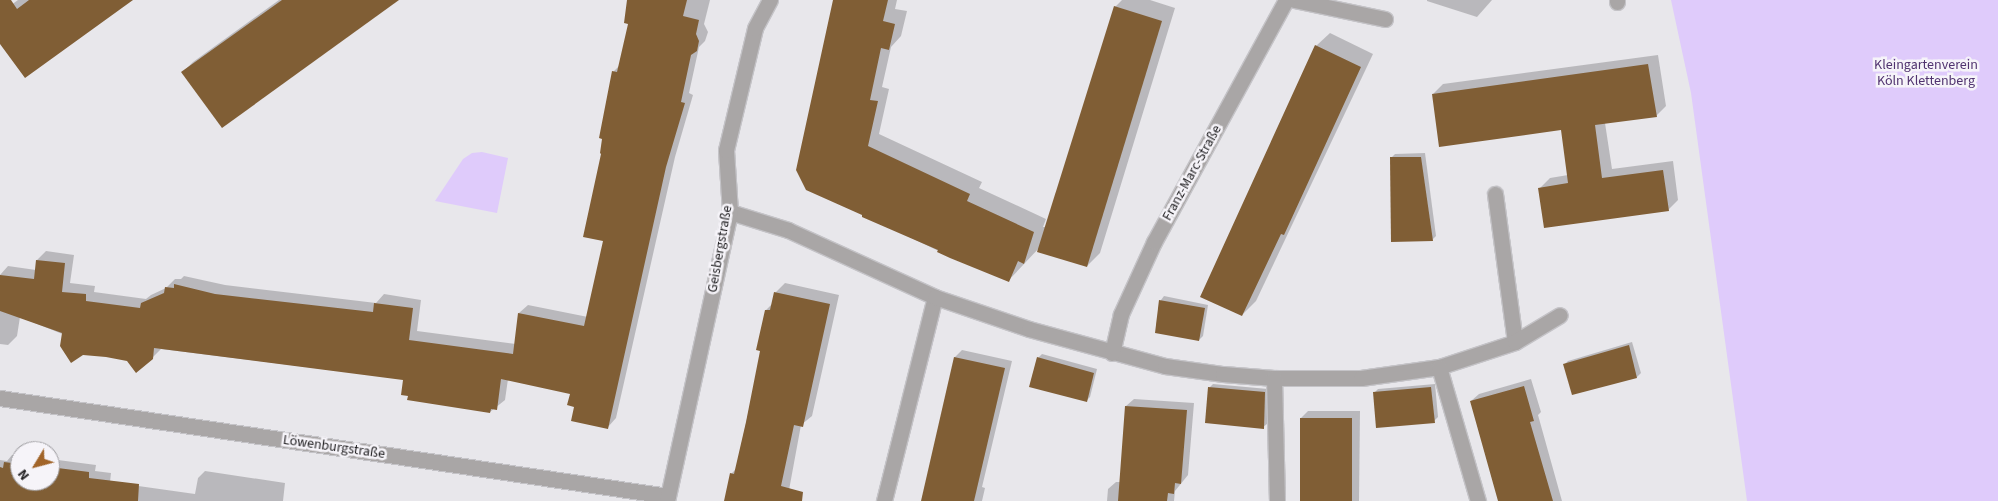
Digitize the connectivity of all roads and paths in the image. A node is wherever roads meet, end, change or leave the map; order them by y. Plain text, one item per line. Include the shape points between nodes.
1 (770, 0) edge
2 (1286, 0) edge
3 (1294, 0) edge
4 (1385, 19) dead end
5 (1495, 194) dead end
6 (730, 212) junction
7 (935, 297) junction
8 (1560, 315) dead end
9 (1514, 342) junction
10 (1112, 353) junction
11 (1439, 367) junction
12 (1274, 378) junction
13 (0, 398) edge
14 (668, 498) edge
15 (884, 501) edge
16 (1277, 501) edge
17 (1478, 501) edge

1 - 6 street, Geisbergstraße via 755,28 726,150
2 - 10 street, Franz-Marc-Straße via 1154,242 1122,314
3 - 4 street
5 - 9 street
6 - 7 street via 788,230
6 - 14 street, Geisbergstraße
7 - 10 street via 1029,330
7 - 15 street
8 - 9 street
9 - 11 street
10 - 12 street via 1164,366
11 - 12 street via 1361,378
11 - 17 street
12 - 16 street
13 - 14 street, Löwenburgstraße

